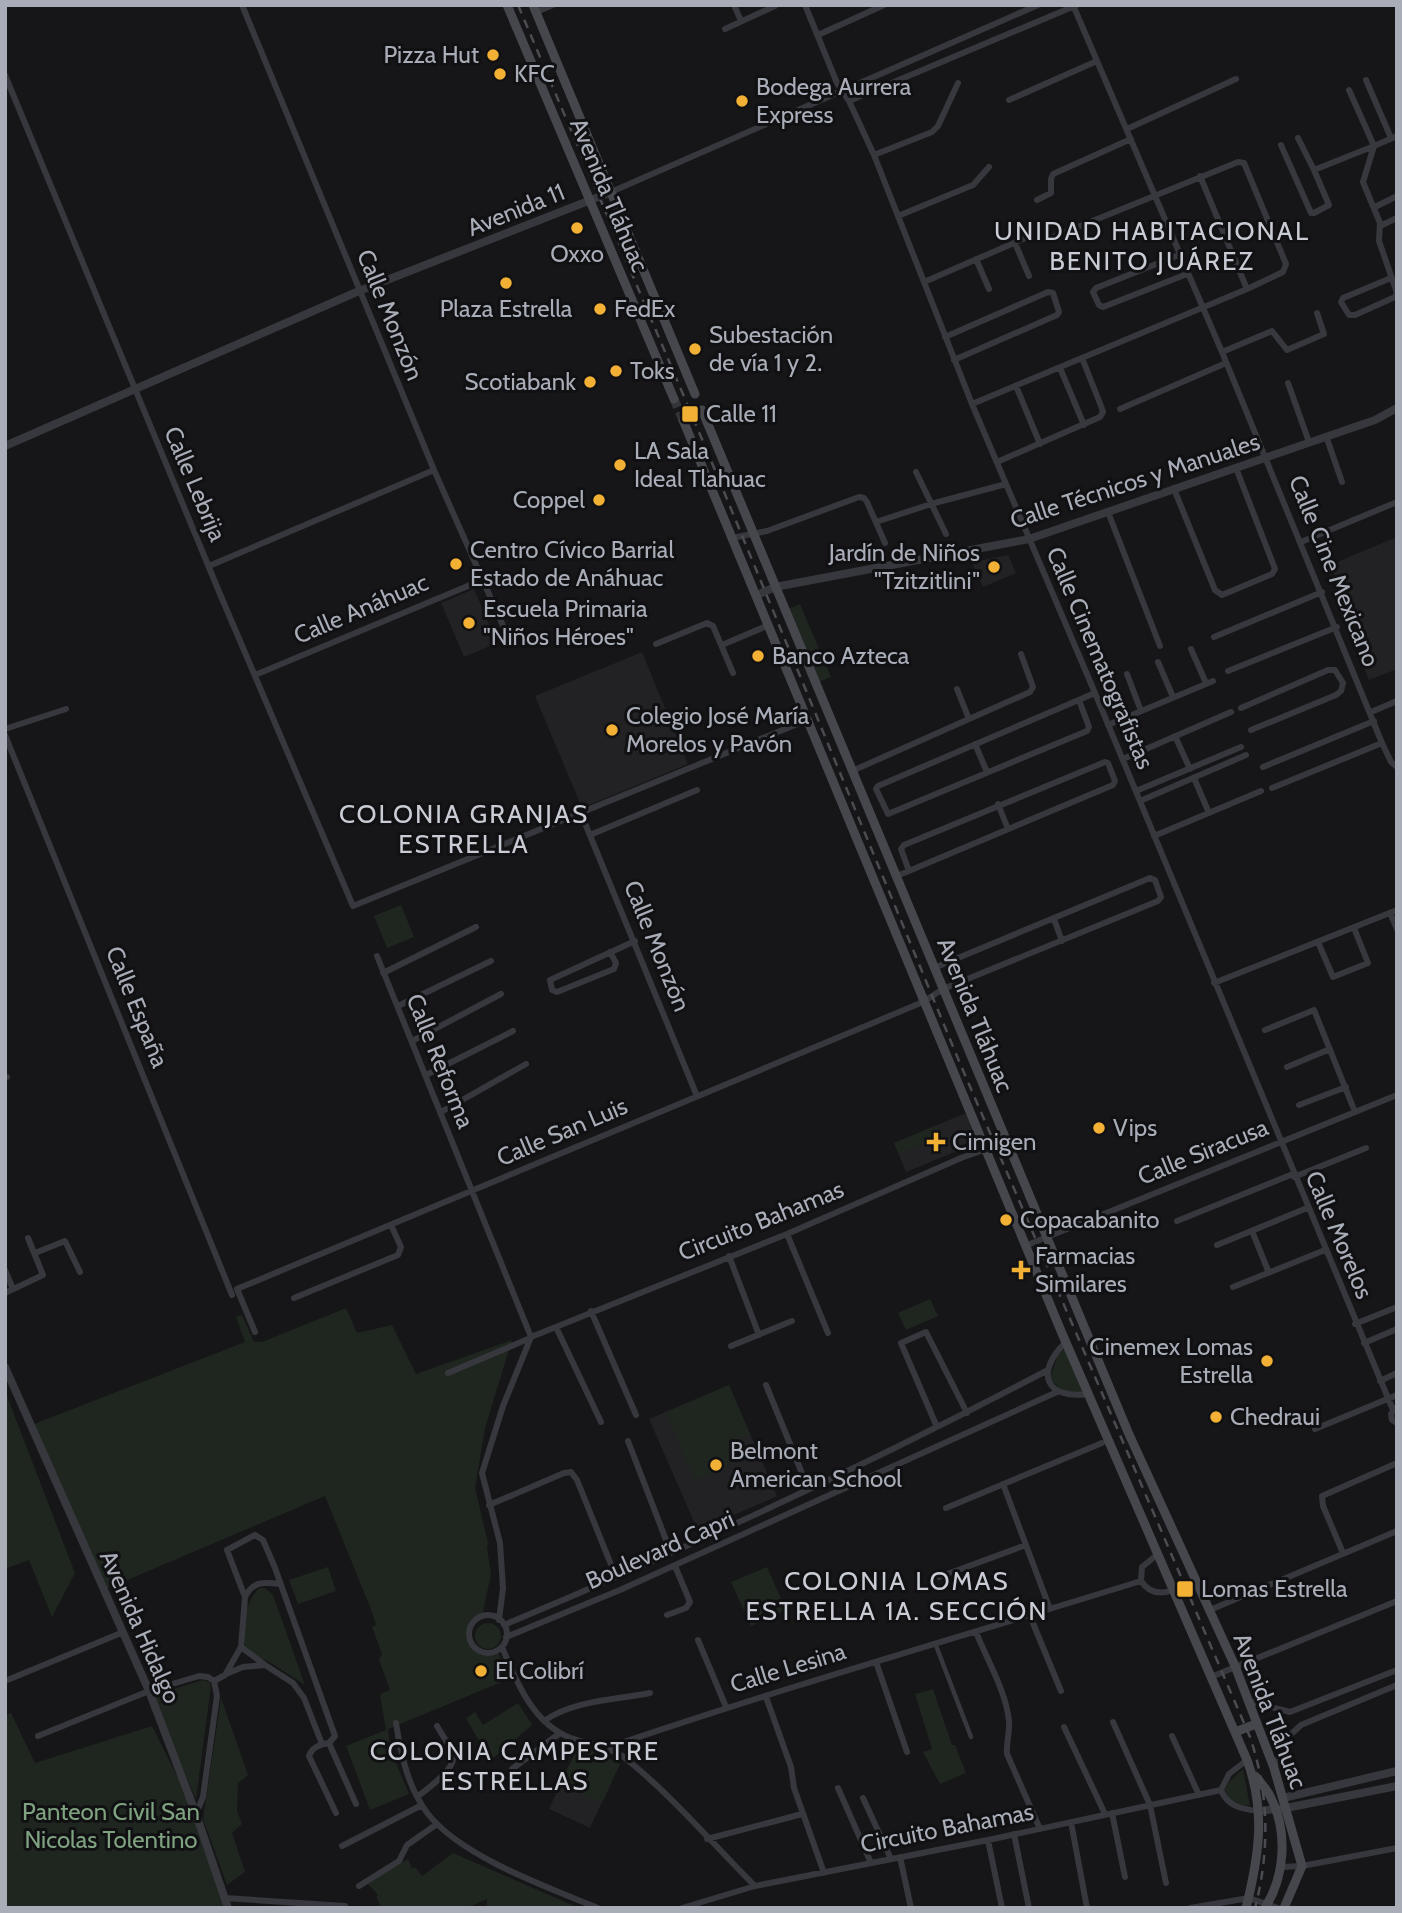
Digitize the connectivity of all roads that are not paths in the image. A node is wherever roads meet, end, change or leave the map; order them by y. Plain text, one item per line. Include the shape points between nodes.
1 (242, 5) edge
2 (507, 5) edge
3 (553, 5) edge
4 (734, 5) edge
5 (805, 5) edge
6 (884, 5) edge
7 (1038, 5) edge
8 (775, 6) edge
9 (1074, 6) edge
10 (534, 9) edge
11 (741, 21) junction
12 (724, 29) dead end
13 (978, 30) junction
14 (818, 35) junction
15 (984, 44) junction
16 (1097, 61) junction
17 (5, 75) edge
18 (1236, 79) dead end
19 (1366, 80) dead end
20 (958, 83) dead end
21 (842, 90) junction
22 (1349, 90) dead end
23 (1009, 100) dead end
24 (849, 101) junction
25 (1127, 128) junction
26 (1394, 137) edge
27 (1298, 138) dead end
28 (1131, 139) junction
29 (1281, 145) dead end
30 (1374, 146) junction
31 (874, 155) junction
32 (989, 167) dead end
33 (1314, 170) junction
34 (1200, 176) junction
35 (611, 192) junction
36 (1155, 195) junction
37 (1397, 196) edge
38 (591, 200) junction
39 (1037, 200) dead end
40 (1375, 207) junction
41 (898, 216) junction
42 (1397, 218) edge
43 (1380, 226) junction
44 (1030, 236) dead end
45 (1053, 237) dead end
46 (1015, 243) junction
47 (1179, 255) junction
48 (976, 259) junction
49 (1187, 274) junction
50 (1029, 276) dead end
51 (1391, 278) junction
52 (924, 282) junction
53 (989, 289) dead end
54 (1247, 289) junction
55 (359, 291) junction
56 (1201, 308) junction
57 (1317, 313) dead end
58 (945, 337) junction
59 (1222, 352) junction
60 (1082, 358) junction
61 (954, 360) junction
62 (1226, 363) junction
63 (1060, 368) junction
64 (1288, 383) dead end
65 (1016, 386) junction
66 (135, 389) junction
67 (695, 394) dead end
68 (674, 399) tunnel mouth
69 (972, 404) junction
70 (1397, 408) edge
71 (1120, 409) dead end
72 (702, 410) dead end
73 (683, 420) tunnel mouth
74 (1084, 425) junction
75 (1326, 436) junction
76 (1309, 442) junction
77 (1040, 444) junction
78 (5, 446) edge
79 (1266, 458) junction
80 (997, 462) junction
81 (1236, 468) junction
82 (434, 470) junction
83 (916, 472) dead end
84 (1342, 482) dead end
85 (1006, 484) junction
86 (1174, 489) junction
87 (1397, 502) edge
88 (931, 504) junction
89 (1108, 512) junction
90 (876, 522) junction
91 (754, 534) junction
92 (946, 534) dead end
93 (732, 538) junction
94 (1029, 540) junction
95 (1301, 542) junction
96 (885, 543) dead end
97 (209, 566) junction
98 (482, 580) junction
99 (775, 587) junction
100 (1322, 592) junction
101 (757, 595) junction
102 (769, 625) junction
103 (1337, 627) junction
104 (508, 637) dead end
105 (1214, 637) dead end
106 (656, 644) dead end
107 (722, 645) junction
108 (1160, 646) dead end
109 (1191, 649) dead end
110 (1021, 654) dead end
111 (1158, 662) dead end
112 (1228, 671) dead end
113 (733, 673) dead end
114 (1127, 674) dead end
115 (1356, 674) junction
116 (255, 675) junction
117 (1341, 680) junction
118 (957, 689) dead end
119 (1095, 693) junction
120 (1173, 697) junction
121 (1079, 700) junction
122 (1397, 701) edge
123 (1241, 708) dead end
124 (66, 709) dead end
125 (1141, 711) junction
126 (1231, 712) dead end
127 (1371, 712) junction
128 (969, 719) junction
129 (807, 720) junction
130 (1374, 721) junction
131 (1108, 725) junction
132 (1251, 730) dead end
133 (5, 732) edge
134 (1175, 736) junction
135 (1382, 743) junction
136 (975, 744) junction
137 (1241, 747) dead end
138 (1246, 755) dead end
139 (1123, 760) junction
140 (1395, 766) edge
141 (1263, 767) dead end
142 (1190, 769) junction
143 (852, 771) junction
144 (987, 772) junction
145 (1194, 778) junction
146 (1272, 788) dead end
147 (697, 790) dead end
148 (1136, 791) junction
149 (1261, 791) dead end
150 (1140, 802) junction
151 (998, 804) junction
152 (580, 811) junction
153 (1209, 813) junction
154 (1008, 829) junction
155 (590, 835) junction
156 (1154, 836) junction
157 (909, 871) junction
158 (896, 876) junction
159 (1393, 912) edge
160 (1054, 919) junction
161 (476, 927) dead end
162 (1354, 928) junction
163 (1397, 929) edge
164 (635, 941) junction
165 (1062, 941) junction
166 (1318, 942) junction
167 (610, 952) junction
168 (377, 956) dead end
169 (491, 961) dead end
170 (934, 968) junction
171 (383, 973) junction
172 (1214, 983) junction
173 (943, 989) junction
174 (501, 995) dead end
175 (923, 1002) junction
176 (398, 1006) junction
177 (1265, 1030) dead end
178 (513, 1031) dead end
179 (412, 1041) junction
180 (1330, 1049) junction
181 (526, 1064) dead end
182 (1287, 1067) dead end
183 (426, 1075) junction
184 (1346, 1087) junction
185 (1397, 1095) edge
186 (696, 1096) junction
187 (1299, 1105) dead end
188 (441, 1112) junction
189 (1354, 1112) junction
190 (1006, 1142) junction
191 (1279, 1142) junction
192 (1366, 1148) dead end
193 (985, 1150) junction
194 (1283, 1151) joint
195 (1294, 1176) junction
196 (471, 1192) junction
197 (1307, 1208) junction
198 (1177, 1221) dead end
199 (391, 1225) junction
200 (1252, 1231) junction
201 (787, 1234) junction
202 (1048, 1236) junction
203 (28, 1238) dead end
204 (1217, 1245) dead end
205 (1025, 1246) junction
206 (1325, 1250) junction
207 (35, 1253) junction
208 (729, 1256) junction
209 (5, 1270) edge
210 (80, 1272) dead end
211 (1269, 1273) junction
212 (1233, 1287) dead end
213 (13, 1289) junction
214 (233, 1292) junction
215 (5, 1293) edge
216 (294, 1298) dead end
217 (1397, 1307) edge
218 (591, 1311) junction
219 (792, 1321) dead end
220 (1355, 1324) junction
221 (556, 1327) junction
222 (1397, 1329) edge
223 (255, 1332) dead end
224 (828, 1333) dead end
225 (758, 1335) junction
226 (529, 1338) junction
227 (1065, 1343) junction
228 (1364, 1343) junction
229 (731, 1346) dead end
230 (5, 1367) edge
231 (1046, 1371) junction
232 (448, 1373) dead end
233 (1397, 1373) edge
234 (1380, 1381) junction
235 (766, 1385) dead end
236 (9, 1388) edge
237 (1057, 1392) junction
238 (1089, 1394) junction
239 (1397, 1395) edge
240 (1388, 1399) junction
241 (1395, 1408) edge
242 (967, 1413) junction
243 (636, 1415) dead end
244 (601, 1422) dead end
245 (1397, 1423) edge
246 (937, 1427) junction
247 (1315, 1429) dead end
248 (628, 1441) dead end
249 (1102, 1443) dead end
250 (1397, 1464) edge
251 (1003, 1484) junction
252 (808, 1488) junction
253 (489, 1505) junction
254 (946, 1508) dead end
255 (1397, 1531) edge
256 (1026, 1545) junction
257 (671, 1553) junction
258 (1343, 1553) junction
259 (1158, 1554) junction
260 (675, 1566) junction
261 (616, 1577) junction
262 (939, 1577) dead end
263 (1141, 1581) junction
264 (280, 1584) junction
265 (1173, 1590) junction
266 (245, 1597) junction
267 (1397, 1601) edge
268 (1050, 1609) junction
269 (1210, 1610) junction
270 (667, 1615) dead end
271 (1030, 1616) junction
272 (501, 1622) junction
273 (976, 1632) junction
274 (121, 1633) junction
275 (506, 1637) junction
276 (698, 1640) dead end
277 (935, 1642) junction
278 (241, 1647) junction
279 (502, 1647) junction
280 (876, 1662) junction
281 (265, 1665) junction
282 (1235, 1667) junction
283 (1397, 1670) edge
284 (225, 1675) junction
285 (1211, 1677) junction
286 (5, 1681) edge
287 (214, 1681) junction
288 (1397, 1685) edge
289 (1061, 1690) dead end
290 (149, 1692) junction
291 (650, 1693) dead end
292 (766, 1697) junction
293 (1248, 1701) junction
294 (726, 1707) junction
295 (1295, 1711) junction
296 (544, 1721) junction
297 (1113, 1722) dead end
298 (396, 1723) dead end
299 (1256, 1724) junction
300 (1301, 1725) junction
301 (437, 1727) dead end
302 (1064, 1727) dead end
303 (1235, 1732) junction
304 (560, 1733) junction
305 (38, 1736) dead end
306 (1172, 1736) dead end
307 (971, 1737) dead end
308 (326, 1744) junction
309 (609, 1747) junction
310 (907, 1752) dead end
311 (1247, 1759) junction
312 (1274, 1768) junction
313 (1397, 1771) edge
314 (1251, 1772) junction
315 (515, 1780) dead end
316 (1397, 1786) edge
317 (838, 1788) dead end
318 (1221, 1790) junction
319 (1199, 1795) junction
320 (418, 1797) junction
321 (863, 1798) dead end
322 (1283, 1798) junction
323 (356, 1804) dead end
324 (422, 1805) junction
325 (1150, 1805) junction
326 (1275, 1808) junction
327 (1286, 1808) junction
328 (1258, 1811) junction
329 (336, 1813) dead end
330 (1108, 1813) junction
331 (196, 1814) junction
332 (802, 1814) junction
333 (1071, 1822) junction
334 (437, 1824) junction
335 (1040, 1829) junction
336 (1014, 1834) junction
337 (707, 1839) junction
338 (988, 1840) junction
339 (342, 1846) dead end
340 (1397, 1848) edge
341 (900, 1857) junction
342 (891, 1859) junction
343 (871, 1863) junction
344 (1302, 1866) junction
345 (1281, 1867) junction
346 (824, 1873) junction
347 (1125, 1877) dead end
348 (1166, 1883) dead end
349 (359, 1886) dead end
350 (755, 1886) junction
351 (225, 1898) junction
352 (1247, 1903) edge
353 (345, 1906) dead end
354 (1266, 1906) edge
355 (228, 1908) edge
356 (597, 1908) edge
357 (682, 1908) edge
358 (911, 1908) edge
359 (1002, 1908) edge
360 (1029, 1908) edge
361 (1087, 1908) edge
362 (1191, 1908) edge
363 (1278, 1908) edge
364 (1284, 1908) edge

1 - 55 street, Calle Monzón
2 - 38 main road, Avenida Tláhuac
3 - 10 street
4 - 11 street
5 - 14 street
6 - 14 street
7 - 13 street, Avenida 11
8 - 11 street
9 - 15 street
9 - 16 street, Calle Cine Mexicano
10 - 35 main road, Avenida Tláhuac
11 - 12 street
13 - 15 street
13 - 21 street, Avenida 11
14 - 21 street
15 - 24 street
16 - 23 street
16 - 25 street, Calle Cine Mexicano
17 - 66 street, Calle Lebrija
18 - 25 street
19 - 26 street
20 - 31 street via 932,132
21 - 24 street
21 - 35 street, Avenida 11
22 - 30 street
24 - 31 street, Calle Cinematografistas
25 - 28 street, Calle Cine Mexicano
26 - 30 street
27 - 33 street
28 - 36 street, Calle Cine Mexicano
28 - 39 street via 1053,174 1051,193
29 - 33 street via 1311,213 1329,205
30 - 33 street
30 - 40 street via 1363,182
31 - 41 street, Calle Cinematografistas
32 - 41 street via 973,185
34 - 36 street
34 - 54 street
34 - 54 street via 1244,163 1286,264 1283,272
35 - 38 street, Avenida 11
35 - 67 main road, Avenida Tláhuac
36 - 45 street
36 - 47 street, Calle Cine Mexicano
37 - 40 street
38 - 55 street, Avenida 11
38 - 68 main road, Avenida Tláhuac
40 - 43 street
41 - 52 street, Calle Cinematografistas
42 - 43 street
43 - 51 street via 1378,241
44 - 46 street
46 - 48 street
46 - 50 street
47 - 49 street, Calle Cine Mexicano
47 - 49 street via 1096,288 1099,305
48 - 52 street
48 - 53 street
49 - 56 street, Calle Cine Mexicano
51 - 51 street via 1395,297 1355,315 1345,312 1343,298
52 - 58 street, Calle Cinematografistas
54 - 56 street
55 - 66 street, Avenida 11
55 - 82 street, Calle Monzón
56 - 59 street, Calle Cine Mexicano
56 - 60 street
57 - 59 street via 1324,334 1287,350 1272,331
58 - 61 street, Calle Cinematografistas
58 - 61 street via 1053,293 1057,315
59 - 62 street, Calle Cine Mexicano
60 - 63 street
60 - 74 street via 1103,412
61 - 69 street, Calle Cinematografistas
62 - 71 street
62 - 79 street, Calle Cine Mexicano
63 - 65 street
63 - 74 street
64 - 76 street
65 - 69 street
65 - 77 street
66 - 78 street, Avenida 11
66 - 97 street, Calle Lebrija
69 - 80 street, Calle Cinematografistas
70 - 75 street, Calle Técnicos y Manuales
72 - 91 main road, Avenida Tláhuac
73 - 93 main road, Avenida Tláhuac
74 - 77 street
75 - 76 street, Calle Técnicos y Manuales
75 - 84 street
76 - 79 street, Calle Técnicos y Manuales
77 - 80 street
79 - 81 street, Calle Técnicos y Manuales
79 - 95 street, Calle Cine Mexicano
80 - 85 street, Calle Cinematografistas
81 - 86 street, Calle Técnicos y Manuales
81 - 86 street via 1275,569 1222,595
82 - 97 street
82 - 98 street, Calle Monzón
83 - 88 street
85 - 88 street
85 - 94 street, Calle Cinematografistas
86 - 89 street, Calle Técnicos y Manuales
87 - 95 street
88 - 90 street
88 - 92 street
89 - 94 street, Calle Técnicos y Manuales
89 - 108 street
90 - 91 street via 867,502 859,497
90 - 96 street
91 - 93 street
91 - 99 main road, Avenida Tláhuac
93 - 101 main road, Avenida Tláhuac
94 - 99 street, Calle Técnicos y Manuales
94 - 119 street, Calle Cinematografistas
95 - 100 street, Calle Cine Mexicano
97 - 116 street, Calle Lebrija
98 - 104 street, Calle Monzón
98 - 116 street, Calle Anáhuac
99 - 101 street, Calle Técnicos y Manuales
99 - 143 main road, Avenida Tláhuac
100 - 103 street, Calle Cine Mexicano
100 - 105 street
101 - 102 main road, Avenida Tláhuac
102 - 107 street
102 - 129 main road, Avenida Tláhuac
103 - 112 street
103 - 115 street, Calle Cine Mexicano
106 - 107 street via 707,623
107 - 113 street
109 - 120 street via 1209,682
110 - 128 street via 1033,687 1030,692
111 - 120 street
114 - 125 street
115 - 117 street
115 - 127 street, Calle Cine Mexicano
116 - 152 street, Calle Lebrija via 353,906
117 - 123 street via 1335,670 1328,670
117 - 132 street via 1336,695
118 - 128 street
119 - 121 street
119 - 131 street, Calle Cinematografistas
120 - 125 street
121 - 136 street
121 - 144 street via 1087,731
122 - 127 street
124 - 133 street
125 - 131 street
126 - 134 street
127 - 130 street, Calle Cine Mexicano
128 - 143 street
129 - 152 street
129 - 175 main road, Avenida Tláhuac
130 - 135 street, Calle Cine Mexicano
130 - 141 street
131 - 139 street, Calle Cinematografistas
133 - 214 street, Calle España
134 - 139 street
134 - 142 street
135 - 140 street, Calle Cine Mexicano
135 - 146 street
136 - 144 street
136 - 144 street via 876,789 889,814
137 - 142 street
138 - 145 street
139 - 148 street, Calle Cinematografistas
142 - 148 street
143 - 158 main road, Avenida Tláhuac
145 - 150 street
145 - 153 street
147 - 155 street
148 - 150 street, Calle Cinematografistas
149 - 153 street
150 - 156 street, Calle Cinematografistas
151 - 154 street
151 - 154 street via 1105,762 1115,781
151 - 157 street via 904,845
152 - 155 street, Calle Monzón
153 - 156 street
154 - 157 street
155 - 164 street, Calle Monzón
156 - 172 street, Calle Cinematografistas
157 - 158 street
158 - 170 main road, Avenida Tláhuac
159 - 162 street
159 - 163 street
160 - 165 street
160 - 165 street, Calle San Luis via 1150,878 1158,888 1158,901
160 - 170 street
161 - 171 street
162 - 166 street
162 - 166 street via 1368,963 1332,977
164 - 167 street
164 - 186 street, Calle Monzón
165 - 173 street, Calle San Luis
166 - 172 street
167 - 167 street via 550,980 554,992 614,969
168 - 171 street, Calle Reforma
169 - 176 street
170 - 173 main road, Avenida Tláhuac
171 - 176 street, Calle Reforma
172 - 191 street, Calle Cinematografistas
173 - 175 street, Calle San Luis
173 - 190 main road, Avenida Tláhuac
174 - 179 street
175 - 186 street, Calle San Luis
175 - 193 main road, Avenida Tláhuac
176 - 179 street, Calle Reforma
177 - 180 street via 1314,1010
178 - 183 street
179 - 183 street, Calle Reforma
180 - 182 street
180 - 184 street
181 - 188 street
183 - 188 street, Calle Reforma
184 - 187 street
184 - 189 street
185 - 189 street, Calle Siracusa
186 - 196 street, Calle San Luis
188 - 196 street, Calle Reforma
189 - 191 street, Calle Siracusa
190 - 193 street, Circuito Bahamas
190 - 202 main road, Avenida Tláhuac
191 - 194 street, Calle Cinematografistas
191 - 202 street, Calle Siracusa
192 - 195 street
193 - 201 street, Circuito Bahamas
193 - 205 main road, Avenida Tláhuac
194 - 195 street, Calle Morelos
195 - 197 street, Calle Morelos
195 - 198 street
196 - 199 street, Calle San Luis
196 - 226 street, Calle Reforma
197 - 200 street
197 - 206 street, Calle Morelos
199 - 214 street, Calle San Luis
199 - 216 street via 401,1247 398,1255
200 - 204 street
200 - 211 street
201 - 208 street, Circuito Bahamas
201 - 224 street
202 - 205 street, Calle Siracusa
202 - 269 main road, Avenida Tláhuac via 1138,1455
203 - 207 street
205 - 227 main road, Avenida Tláhuac
206 - 211 street
206 - 220 street, Calle Morelos
207 - 210 street via 65,1241
207 - 213 street via 43,1275
208 - 218 street, Circuito Bahamas
208 - 225 street
209 - 213 street
211 - 212 street
213 - 215 street
214 - 223 street
217 - 220 street
218 - 221 street, Circuito Bahamas
218 - 243 street
219 - 225 street
220 - 228 street, Calle Morelos
221 - 226 street, Circuito Bahamas
221 - 244 street
222 - 228 street
225 - 229 street
226 - 232 street, Circuito Bahamas
226 - 253 street via 482,1474
227 - 231 street
227 - 238 main road, Avenida Tláhuac
228 - 234 street, Calle Morelos
230 - 236 street, Avenida Hidalgo
231 - 237 street
231 - 242 street, Boulevard Capri
233 - 234 street
234 - 240 street, Calle Morelos
235 - 252 street
236 - 274 street, Avenida Hidalgo
237 - 238 street
237 - 260 street, Boulevard Capri
238 - 259 main road, Avenida Tláhuac
239 - 240 street
240 - 241 street, Calle Morelos
240 - 247 street
241 - 245 street, Calle Morelos via 1391,1417
242 - 246 street, Boulevard Capri
242 - 246 street via 926,1332 901,1343
246 - 252 street, Boulevard Capri
248 - 257 street
249 - 251 street
250 - 258 street via 1322,1496
251 - 254 street
251 - 256 street
252 - 257 street, Boulevard Capri
253 - 261 street via 571,1472
253 - 272 street via 503,1565
255 - 258 street
256 - 262 street
256 - 268 street
257 - 261 street, Boulevard Capri
258 - 269 street
259 - 263 street via 1142,1567
259 - 265 main road, Avenida Tláhuac
260 - 270 street via 690,1602
260 - 275 street, Boulevard Capri
261 - 272 street, Boulevard Capri
263 - 265 street via 1153,1592
263 - 268 street, Calle Lesina
264 - 266 street via 257,1583
264 - 266 street via 263,1540 255,1535 227,1550
264 - 308 street via 335,1736
265 - 285 main road, Avenida Tláhuac
266 - 278 street
267 - 282 street
268 - 271 street, Calle Lesina
269 - 282 main road, Avenida Tláhuac
271 - 273 street, Calle Lesina
271 - 289 street
272 - 275 street
272 - 279 street via 488,1616 476,1619 469,1636 474,1647 485,1653
273 - 277 street, Calle Lesina
273 - 335 street via 1005,1702 1007,1754
274 - 286 street
274 - 290 street, Avenida Hidalgo
275 - 279 street
276 - 294 street
277 - 280 street, Calle Lesina
277 - 307 street
278 - 281 street
278 - 284 street
279 - 296 street via 528,1702
280 - 292 street, Calle Lesina
280 - 310 street
281 - 284 street
281 - 308 street via 299,1689
282 - 285 street
282 - 293 main road, Avenida Tláhuac
283 - 295 street
284 - 287 street
285 - 303 main road, Avenida Tláhuac
287 - 290 street via 199,1675
287 - 331 street via 217,1696 211,1746
288 - 300 street
290 - 305 street
290 - 331 street, Avenida Hidalgo
291 - 296 street via 587,1703
292 - 294 street, Calle Lesina
292 - 332 street
293 - 295 street
293 - 299 main road, Avenida Tláhuac
294 - 309 street, Calle Lesina
295 - 300 street
296 - 304 street
297 - 325 street
298 - 320 street via 403,1765
299 - 303 main road
299 - 312 main road, Avenida Tláhuac
300 - 312 street via 1287,1738
301 - 320 street via 454,1760
302 - 330 street
303 - 311 main road, Avenida Tláhuac
304 - 309 street
304 - 315 street via 512,1769
306 - 319 street
308 - 323 street
308 - 329 street via 309,1756
309 - 337 street via 632,1763
311 - 314 main road, Avenida Tláhuac
311 - 318 street
312 - 322 main road, Avenida Tláhuac
313 - 322 street
314 - 326 main road
314 - 328 main road, Avenida Tláhuac
316 - 327 street
317 - 343 street
318 - 319 street, Circuito Bahamas
318 - 328 street via 1234,1805
319 - 325 street, Circuito Bahamas
320 - 324 street
321 - 342 street
322 - 327 main road, Avenida Tláhuac
324 - 334 street
324 - 339 street
325 - 330 street, Circuito Bahamas
325 - 348 street
326 - 327 street
326 - 328 street
326 - 345 main road
327 - 344 main road, Avenida Tláhuac
328 - 352 main road, Avenida Tláhuac via 1260,1844
330 - 333 street, Circuito Bahamas
330 - 347 street
331 - 351 street, Avenida Hidalgo
332 - 337 street
332 - 346 street
333 - 335 street, Circuito Bahamas
333 - 361 street
334 - 349 street via 407,1845 399,1861
334 - 356 street via 497,1864
335 - 336 street, Circuito Bahamas
336 - 338 street, Circuito Bahamas
336 - 360 street
337 - 350 street
338 - 341 street, Circuito Bahamas
338 - 359 street
340 - 344 street
341 - 342 street, Circuito Bahamas
341 - 358 street
342 - 343 street, Circuito Bahamas
343 - 346 street, Circuito Bahamas
344 - 345 street
344 - 364 main road
345 - 354 main road
346 - 350 street, Circuito Bahamas
350 - 357 street, Circuito Bahamas
351 - 353 street
351 - 355 street, Avenida Hidalgo
352 - 354 street
352 - 362 street
354 - 363 street

